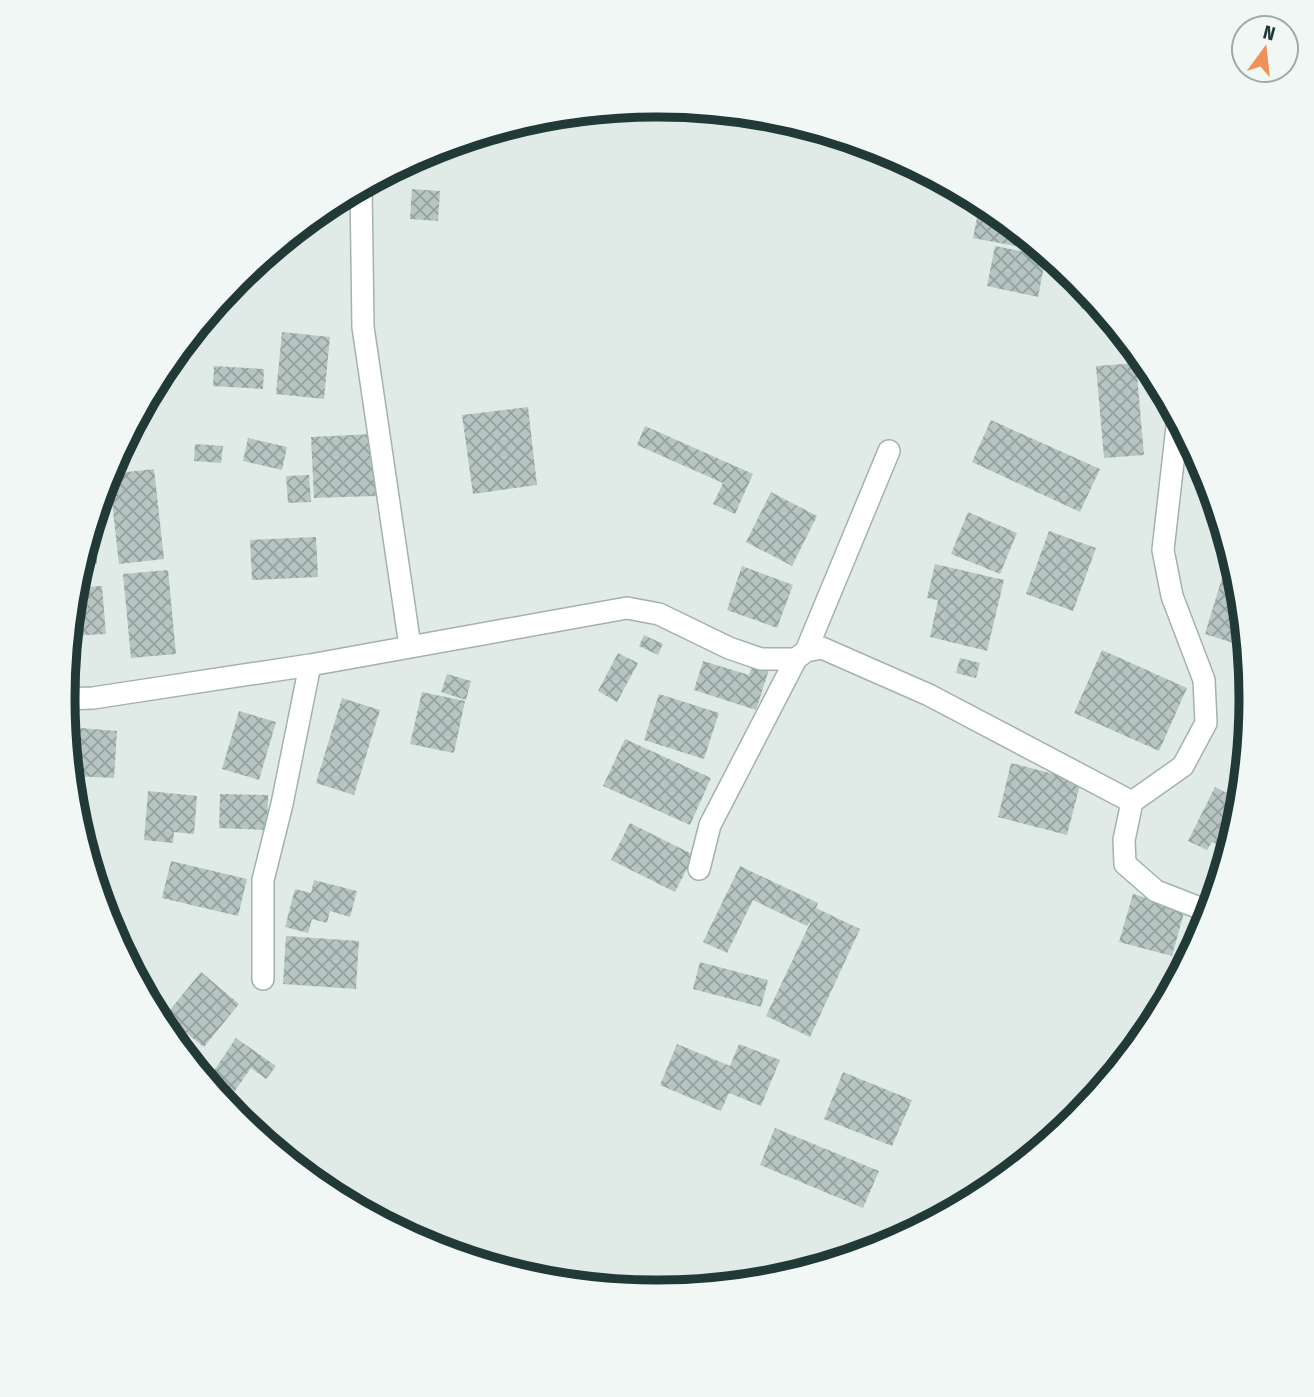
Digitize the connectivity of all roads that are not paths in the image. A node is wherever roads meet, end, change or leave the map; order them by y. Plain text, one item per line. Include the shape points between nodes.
1 (361, 198) edge
2 (1176, 436) edge
3 (889, 451) dead end
4 (410, 646) junction
5 (801, 655) junction
6 (310, 665) junction
7 (75, 699) edge
8 (1132, 802) junction
9 (699, 869) dead end
10 (1199, 908) edge
11 (263, 979) dead end

1 - 4 street via 363,327
2 - 8 street via 1163,550 1172,596 1204,680 1206,723 1183,766
3 - 5 street
4 - 5 street via 626,608 659,614 761,659
4 - 6 street
5 - 8 street via 822,648 929,695
5 - 9 street via 710,825
6 - 7 street
6 - 11 street via 263,880
8 - 10 street via 1124,840 1125,864 1156,891

